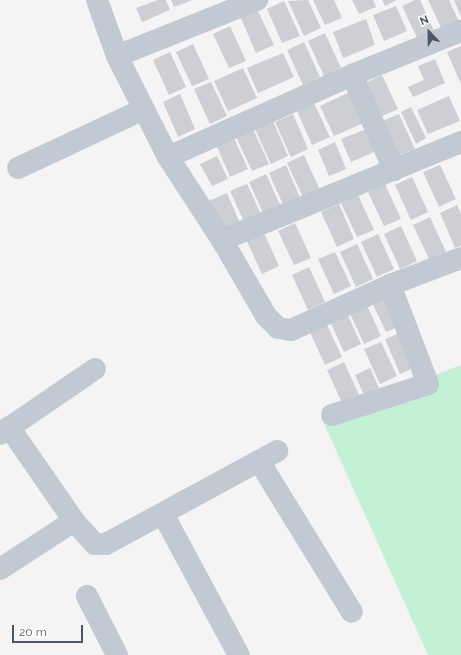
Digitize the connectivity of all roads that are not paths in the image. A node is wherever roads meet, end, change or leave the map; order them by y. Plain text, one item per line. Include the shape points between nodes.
1 (97, 0) edge
2 (257, 0) edge
3 (221, 7) edge
4 (461, 31) edge
5 (117, 56) junction
6 (352, 75) junction
7 (142, 110) junction
8 (461, 142) edge
9 (168, 157) junction
10 (18, 168) dead end
11 (394, 170) junction
12 (222, 240) junction
13 (458, 265) edge
14 (390, 285) junction
15 (95, 369) dead end
16 (332, 414) dead end
17 (5, 431) edge
18 (163, 514) junction
19 (74, 521) junction
20 (0, 569) edge
21 (87, 596) dead end
22 (352, 612) dead end
23 (117, 655) edge
24 (239, 655) edge

1 - 5 street
2 - 3 street
3 - 5 street
4 - 6 street
5 - 7 street
6 - 9 street
6 - 11 street
7 - 9 street
7 - 10 street
8 - 11 street
9 - 12 street
11 - 12 street
12 - 14 street via 266,316 284,331
13 - 14 street
14 - 16 street via 428,384
15 - 17 street
17 - 19 street
18 - 19 street via 99,546
18 - 22 street via 268,456
18 - 24 street
19 - 20 street
21 - 23 street

